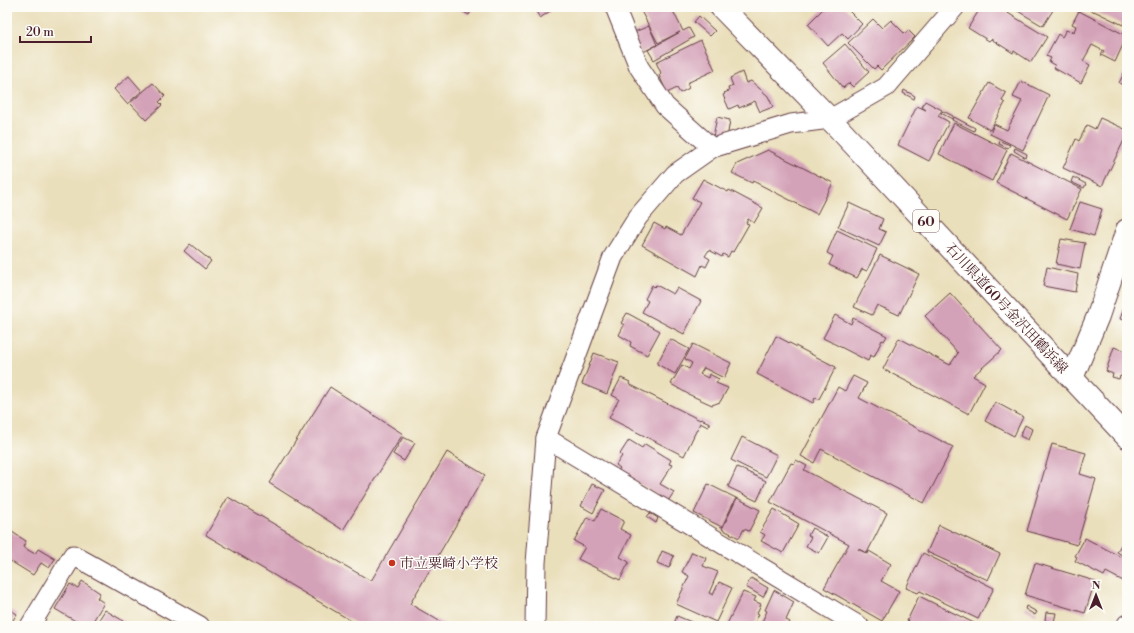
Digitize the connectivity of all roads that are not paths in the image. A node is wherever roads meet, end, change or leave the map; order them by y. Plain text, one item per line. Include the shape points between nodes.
1 (615, 7) edge
2 (721, 7) edge
3 (955, 7) edge
4 (830, 119) junction
5 (712, 148) junction
6 (1127, 230) edge
7 (1072, 378) junction
8 (1127, 437) edge
9 (546, 438) junction
10 (30, 626) edge
11 (200, 626) edge
12 (535, 626) edge
13 (859, 626) edge

1 - 5 street via 639,67 665,106
2 - 4 main road, 石川県道60号金沢田鶴浜線 / 60
3 - 4 street via 886,87
4 - 5 street via 790,124
4 - 7 main road, 石川県道60号金沢田鶴浜線 / 60
5 - 9 street via 675,174 638,217 613,257
6 - 7 main road via 1098,316
7 - 8 main road, 石川県道60号金沢田鶴浜線 / 60
9 - 12 street via 536,563
9 - 13 street
10 - 11 street via 73,555

